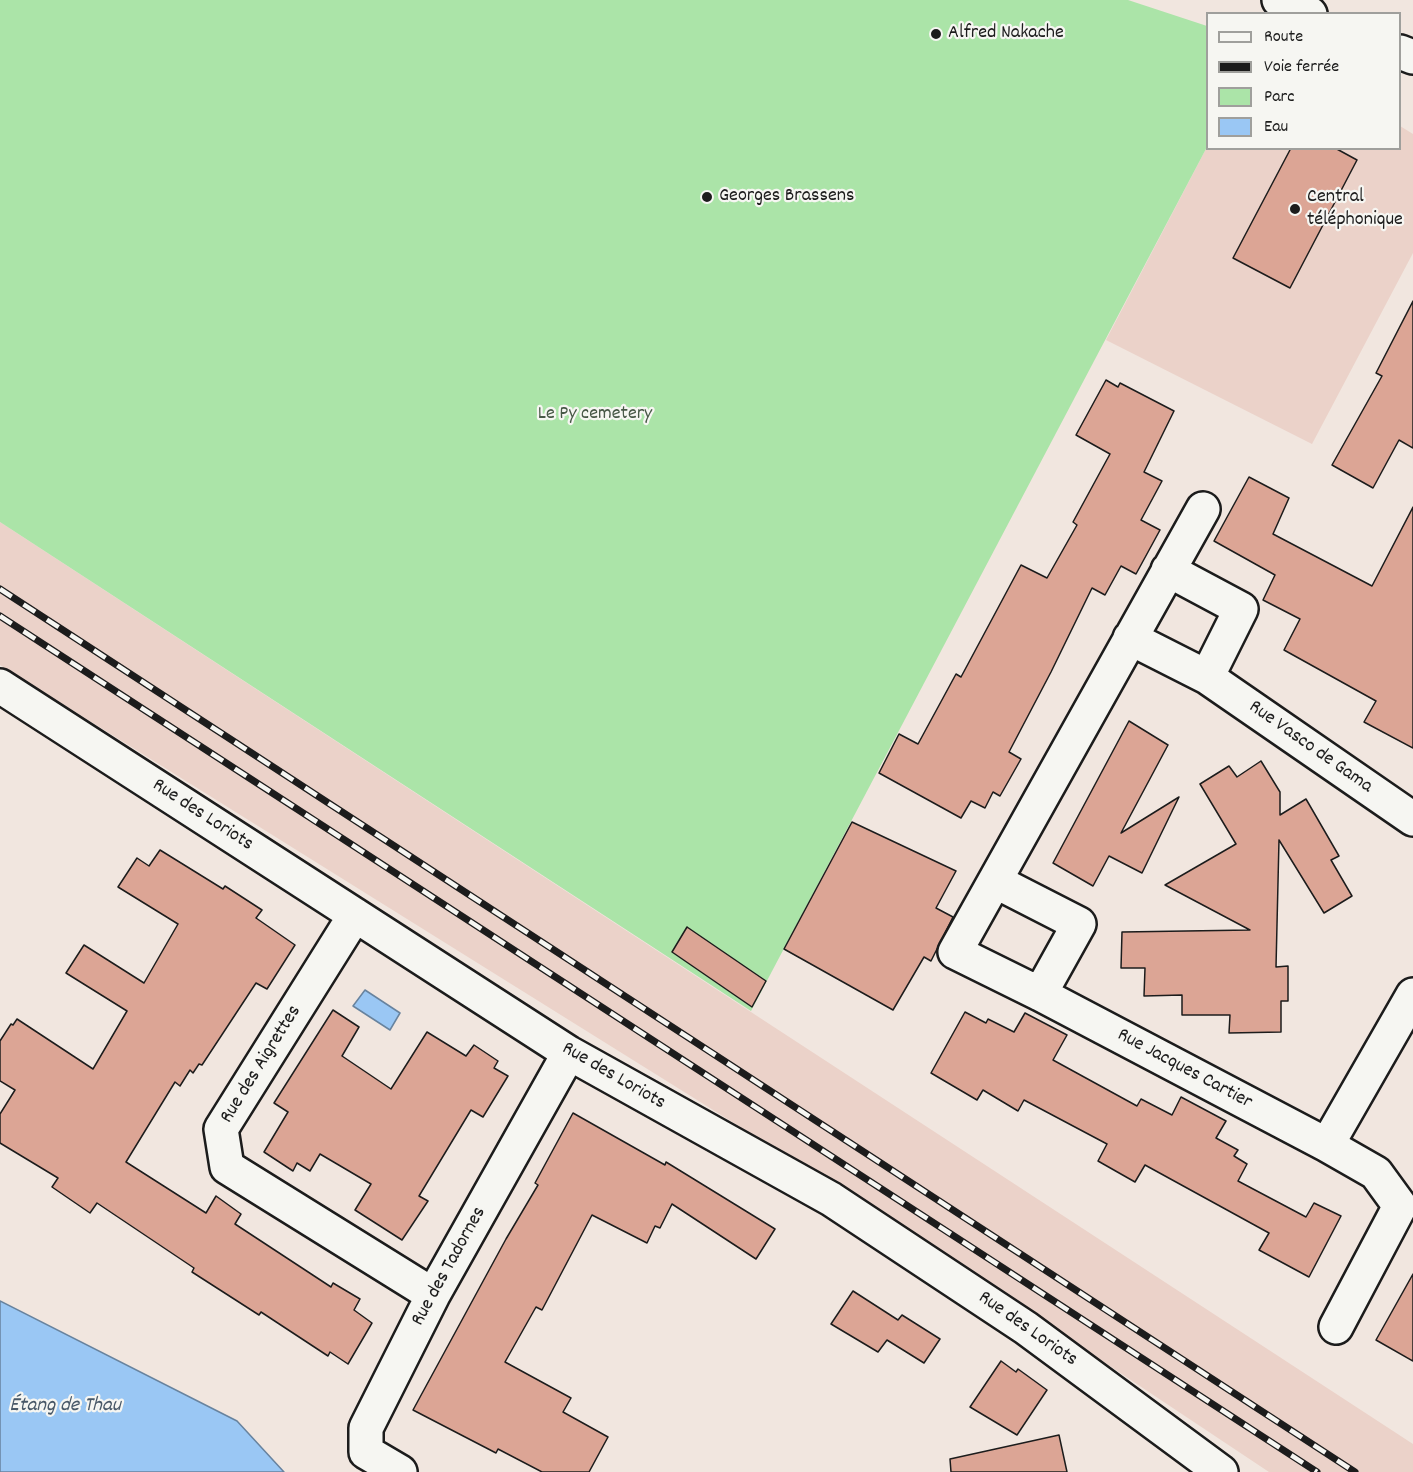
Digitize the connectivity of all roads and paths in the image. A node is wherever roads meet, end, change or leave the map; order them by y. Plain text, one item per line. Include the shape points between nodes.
1 (1279, 0) edge
2 (1306, 12) edge
3 (1203, 509) dead end
4 (1168, 570) junction
5 (1130, 638) junction
6 (1207, 677) junction
7 (0, 686) edge
8 (1413, 819) edge
9 (995, 881) junction
10 (355, 915) junction
11 (1040, 994) junction
12 (1413, 995) edge
13 (569, 1053) junction
14 (1327, 1145) junction
15 (433, 1295) junction
16 (1336, 1327) dead end
17 (400, 1472) edge
18 (1221, 1472) edge

1 - 2 street
3 - 4 street
4 - 5 street
4 - 6 street via 1241,609
5 - 6 street, Rue Vasco de Gama
5 - 9 street, Rue Jacques Cartier
6 - 8 street, Rue Vasco de Gama
7 - 10 street, Rue des Loriots
9 - 11 street via 1078,924
9 - 11 street, Rue Jacques Cartier via 955,952
10 - 13 street, Rue des Loriots
10 - 15 street, Rue des Aigrettes via 221,1129 227,1167
11 - 14 street, Rue Jacques Cartier
12 - 14 street
13 - 15 street, Rue des Tadornes
13 - 18 street, Rue des Loriots via 831,1199 1026,1328
14 - 16 street, Rue Jacques Cartier via 1376,1173 1400,1206
15 - 17 street, Rue des Tadornes via 366,1428 366,1452

